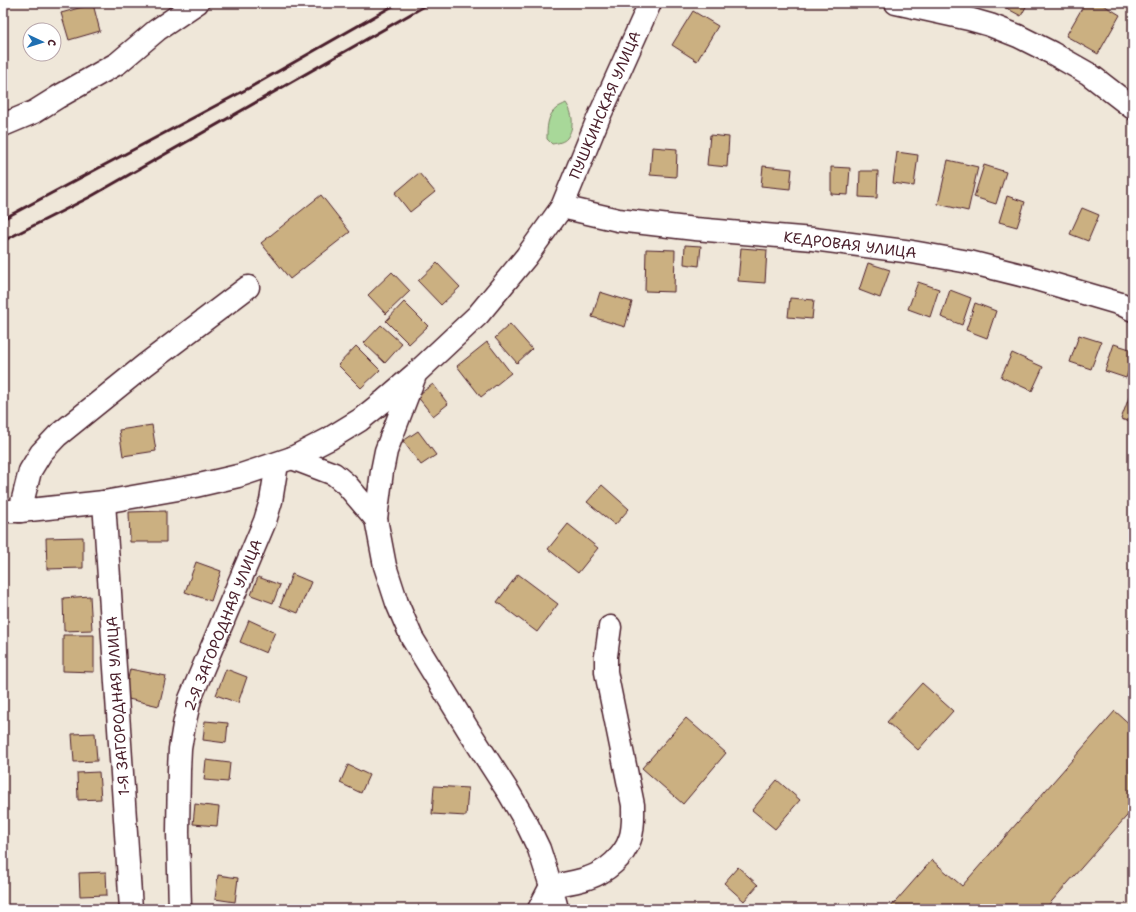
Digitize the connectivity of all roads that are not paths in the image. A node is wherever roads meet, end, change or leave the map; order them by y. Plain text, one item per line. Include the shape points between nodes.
1 (197, 3) edge
2 (650, 3) edge
3 (896, 3) edge
4 (1133, 108) edge
5 (3, 125) edge
6 (562, 207) junction
7 (248, 287) dead end
8 (1133, 310) edge
9 (415, 374) junction
10 (284, 461) junction
11 (104, 502) junction
12 (11, 511) edge
13 (376, 519) junction
14 (610, 627) dead end
15 (551, 886) junction
16 (131, 909) edge
17 (180, 909) edge
18 (540, 909) edge
19 (557, 909) edge

1 - 5 street via 157,30 118,63 34,112
2 - 6 street, ПУШКИНСКАЯ УЛИЦА via 598,118
3 - 4 street via 969,19 1018,36 1089,74
6 - 8 street, КЕДРОВАЯ УЛИЦА via 618,220 820,239 969,262 1029,277 1121,304
6 - 9 street, ПУШКИНСКАЯ УЛИЦА via 526,257 478,315
7 - 12 street via 144,365 57,436 41,453
9 - 10 street, ПУШКИНСКАЯ УЛИЦА via 360,420 329,439
9 - 13 street via 386,451
10 - 11 street, ПУШКИНСКАЯ УЛИЦА via 238,476 195,486
10 - 13 street via 334,474
10 - 17 street, 2-Я ЗАГОРОДНАЯ УЛИЦА via 265,521 190,699 180,749
11 - 12 street, ПУШКИНСКАЯ УЛИЦА
11 - 16 street, 1-Я ЗАГОРОДНАЯ УЛИЦА
13 - 15 street via 385,566 412,638 527,824 539,849
14 - 15 street via 606,672 633,805 630,838 624,852 600,874
15 - 18 street
15 - 19 street

